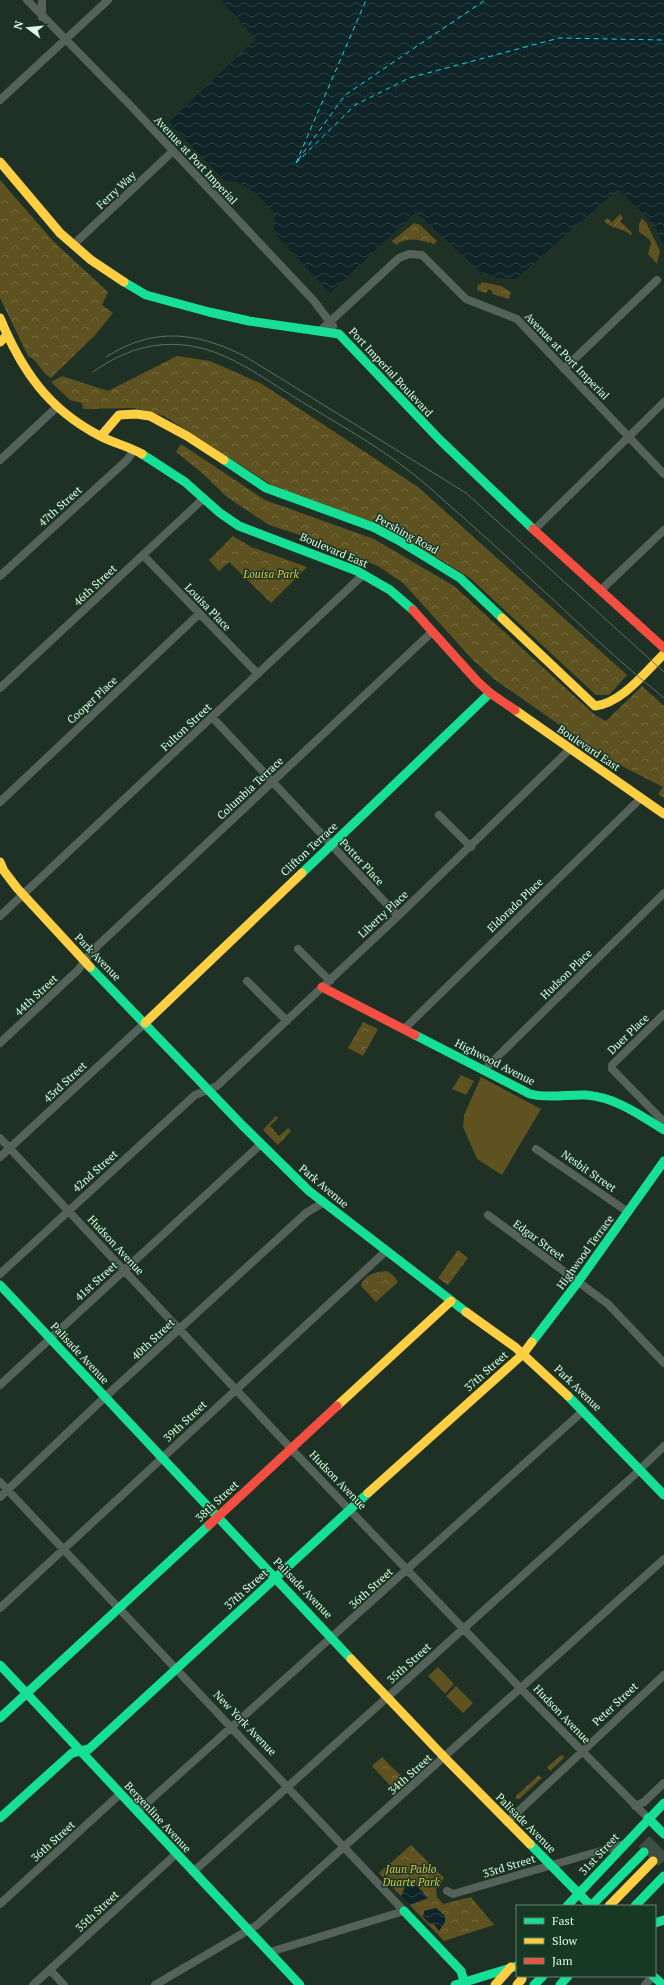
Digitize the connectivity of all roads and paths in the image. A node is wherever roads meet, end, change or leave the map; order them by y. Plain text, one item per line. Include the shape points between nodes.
1 (27, 0) edge
2 (42, 0) edge
3 (108, 0) edge
4 (42, 17) junction
5 (66, 38) junction
6 (0, 100) edge
7 (173, 151) junction
8 (0, 162) edge
9 (73, 245) junction
10 (657, 280) dead end
11 (0, 318) edge
12 (330, 322) junction
13 (321, 330) junction
14 (339, 334) junction
15 (3, 339) edge
16 (564, 369) junction
17 (664, 402) edge
18 (56, 408) junction
19 (101, 436) junction
20 (629, 437) junction
21 (134, 450) junction
22 (0, 460) edge
23 (664, 474) edge
24 (204, 498) junction
25 (534, 530) junction
26 (664, 530) edge
27 (143, 555) junction
28 (364, 574) junction
29 (0, 576) edge
30 (601, 590) junction
31 (199, 614) junction
32 (432, 632) junction
33 (664, 648) edge
34 (664, 654) edge
35 (258, 674) junction
36 (0, 688) edge
37 (490, 693) junction
38 (212, 717) junction
39 (570, 749) junction
40 (272, 781) junction
41 (641, 798) junction
42 (0, 802) edge
43 (664, 814) edge
44 (439, 815) dead end
45 (331, 844) junction
46 (471, 846) junction
47 (0, 862) edge
48 (664, 894) edge
49 (24, 895) junction
50 (0, 916) edge
51 (398, 916) junction
52 (298, 949) dead end
53 (85, 961) junction
54 (247, 980) dead end
55 (330, 980) junction
56 (322, 988) junction
57 (664, 1014) edge
58 (287, 1021) junction
59 (145, 1023) junction
60 (404, 1029) junction
61 (0, 1043) edge
62 (484, 1070) junction
63 (207, 1089) junction
64 (664, 1122) edge
65 (664, 1130) edge
66 (0, 1138) edge
67 (261, 1144) junction
68 (9, 1149) junction
69 (536, 1149) dead end
70 (0, 1157) edge
71 (664, 1161) edge
72 (324, 1202) junction
73 (68, 1210) junction
74 (628, 1212) junction
75 (488, 1215) dead end
76 (386, 1251) junction
77 (124, 1271) junction
78 (0, 1274) edge
79 (578, 1282) junction
80 (0, 1285) edge
81 (451, 1301) junction
82 (179, 1329) junction
83 (50, 1338) junction
84 (523, 1354) junction
85 (664, 1363) edge
86 (0, 1385) edge
87 (236, 1389) junction
88 (105, 1397) junction
89 (583, 1411) junction
90 (664, 1446) edge
91 (291, 1449) junction
92 (162, 1457) junction
93 (640, 1469) junction
94 (0, 1482) edge
95 (8, 1490) junction
96 (664, 1495) edge
97 (0, 1497) edge
98 (350, 1510) junction
99 (218, 1516) junction
100 (62, 1550) junction
101 (664, 1559) edge
102 (408, 1569) junction
103 (276, 1578) junction
104 (0, 1608) edge
105 (119, 1608) junction
106 (464, 1628) junction
107 (333, 1638) junction
108 (0, 1665) edge
109 (176, 1669) junction
110 (664, 1675) edge
111 (521, 1688) junction
112 (27, 1693) junction
113 (389, 1696) junction
114 (0, 1718) edge
115 (232, 1727) junction
116 (81, 1751) junction
117 (581, 1751) junction
118 (445, 1758) junction
119 (664, 1783) edge
120 (288, 1787) junction
121 (120, 1794) junction
122 (664, 1803) edge
123 (635, 1806) junction
124 (137, 1812) junction
125 (0, 1818) edge
126 (648, 1818) junction
127 (507, 1822) junction
128 (664, 1834) edge
129 (624, 1844) junction
130 (345, 1847) junction
131 (644, 1852) tunnel mouth
132 (176, 1854) junction
133 (653, 1861) tunnel mouth
134 (550, 1865) junction
135 (193, 1872) junction
136 (664, 1876) edge
137 (447, 1891) dead end
138 (581, 1896) junction
139 (0, 1904) edge
140 (568, 1905) edge
141 (590, 1905) edge
142 (592, 1905) edge
143 (610, 1905) edge
144 (636, 1905) edge
145 (404, 1911) junction
146 (249, 1930) junction
147 (270, 1952) junction
148 (515, 1965) edge
149 (50, 1970) junction
150 (542, 1977) edge
151 (567, 1977) edge
152 (652, 1977) edge
153 (654, 1977) edge
154 (462, 1984) edge
155 (33, 1985) edge
156 (64, 1985) edge
157 (155, 1985) edge
158 (300, 1985) edge
159 (496, 1985) edge
160 (534, 1985) edge
161 (560, 1985) edge
162 (645, 1985) edge
163 (663, 1985) edge

1 - 4 street, Avenue at Port Imperial
2 - 4 street
3 - 5 street
4 - 5 street, Avenue at Port Imperial
5 - 6 street
5 - 7 street, Avenue at Port Imperial
7 - 9 street, Ferry Way
7 - 12 street, Avenue at Port Imperial via 314,301
8 - 9 main road, Port Imperial Boulevard
9 - 13 main road, Port Imperial Boulevard via 122,282 146,295 249,321
10 - 16 street
11 - 15 main road, Boulevard East
12 - 13 street
12 - 14 street, Avenue at Port Imperial
12 - 16 street, Avenue at Port Imperial via 399,258 417,253 466,299 517,319
13 - 14 main road, Port Imperial Boulevard
14 - 25 main road, Port Imperial Boulevard via 440,440
15 - 18 main road, Boulevard East via 34,383
16 - 20 street, Avenue at Port Imperial
17 - 20 street
18 - 19 main road, Boulevard East
18 - 22 street
19 - 21 main road, Boulevard East
19 - 34 main road, Pershing Road via 119,415 136,414 159,420 266,488 373,528 398,540 460,578 595,706 602,706 618,696
20 - 23 street, Avenue at Port Imperial
20 - 25 street
21 - 24 main road, Boulevard East via 167,469
21 - 29 street, 47th Street via 127,460
24 - 27 street, 46th Street
24 - 28 main road, Boulevard East via 226,518 248,531 292,545
25 - 30 main road, Port Imperial Boulevard
26 - 30 street
27 - 31 street, Louisa Place
27 - 36 street, 46th Street
28 - 32 main road, Boulevard East via 390,590
28 - 35 street, Fulton Street
30 - 33 main road, Port Imperial Boulevard
31 - 35 street, Louisa Place
31 - 42 street, Cooper Place
32 - 37 main road, Boulevard East via 474,680
32 - 40 street, Columbia Terrace
35 - 38 street, Fulton Street
37 - 39 main road, Boulevard East
37 - 45 main road, Clifton Terrace
38 - 40 street, Potter Place
38 - 49 street, Fulton Street
39 - 41 main road, Boulevard East
39 - 46 street, Liberty Place
40 - 45 street, Potter Place
40 - 53 street, Columbia Terrace via 91,952
41 - 43 main road, Boulevard East
41 - 60 street, Eldorado Place
44 - 46 street
45 - 51 street, Potter Place
45 - 59 main road, Clifton Terrace
46 - 51 street, Liberty Place
47 - 49 main road, Park Avenue via 4,871
48 - 62 street, Hudson Place
49 - 50 street, Fulton Street
49 - 53 main road, Park Avenue
51 - 55 street, Liberty Place
52 - 55 street
53 - 59 main road, Park Avenue
53 - 61 street, 44th Street
54 - 58 street
55 - 56 street, Liberty Place
56 - 58 street, Liberty Place
56 - 60 main road, Highwood Avenue
57 - 64 street, Duer Place via 612,1065 612,1069
58 - 63 street, Liberty Place via 216,1086
59 - 63 main road, Park Avenue
59 - 68 street, 43rd Street
60 - 62 main road, Highwood Avenue
62 - 65 main road, Highwood Avenue via 539,1097 586,1095 608,1099
63 - 67 main road, Park Avenue
63 - 73 street, 42nd Street via 195,1095
66 - 68 street, Hudson Avenue
67 - 72 main road, Park Avenue via 309,1192
67 - 77 street, 41st Street
68 - 70 street, 43rd Street
68 - 73 street, Hudson Avenue
69 - 74 street, Nesbit Street
71 - 74 main road, Highwood Terrace
72 - 76 main road, Park Avenue
72 - 82 street, 40th Street via 306,1213
73 - 77 street, Hudson Avenue
73 - 78 street, 42nd Street
74 - 79 main road, Highwood Terrace
75 - 79 street, Edgar Street
76 - 81 main road, Park Avenue
76 - 87 street, 39th Street
77 - 82 street, Hudson Avenue
77 - 83 street, 41st Street
79 - 84 main road, Highwood Terrace
79 - 85 street, Edgar Street via 608,1304
80 - 83 main road, Palisade Avenue
81 - 84 main road, Park Avenue
81 - 91 main road, 38th Street
82 - 87 street, Hudson Avenue
82 - 88 street, 40th Street
83 - 86 street, 41st Street
83 - 88 main road, Palisade Avenue
84 - 89 main road, Park Avenue
84 - 98 main road, 37th Street
87 - 91 street, Hudson Avenue
87 - 92 street, 39th Street
88 - 92 main road, Palisade Avenue
88 - 95 street, 40th Street
89 - 93 main road, Park Avenue
89 - 102 street, 36th Street
90 - 93 street, 35th Street
91 - 98 street, Hudson Avenue
91 - 99 main road, 38th Street
92 - 99 main road, Palisade Avenue
92 - 100 street, 39th Street
93 - 96 main road, Park Avenue
93 - 106 street, 35th Street
94 - 95 street, New York Avenue
95 - 97 street, 40th Street
95 - 100 street, New York Avenue
98 - 102 street, Hudson Avenue
98 - 103 main road, 37th Street
99 - 103 main road, Palisade Avenue
99 - 105 main road, 38th Street
100 - 104 street, 39th Street
100 - 105 street, New York Avenue
101 - 111 street, 34th Street
102 - 106 street, Hudson Avenue
102 - 107 street, 36th Street
103 - 107 main road, Palisade Avenue
103 - 109 main road, 37th Street
105 - 109 street, New York Avenue
105 - 112 main road, 38th Street
106 - 111 street, Hudson Avenue
106 - 113 street, 35th Street
107 - 113 main road, Palisade Avenue
107 - 115 street, 36th Street
108 - 112 main road, Bergenline Avenue
109 - 115 street, New York Avenue
109 - 116 main road, 37th Street via 89,1749
110 - 117 street, Peter Street
111 - 117 street, Hudson Avenue
111 - 118 street, 34th Street
112 - 114 main road, 38th Street
112 - 116 main road, Bergenline Avenue
113 - 118 main road, Palisade Avenue
113 - 120 street, 35th Street
115 - 120 street, New York Avenue
115 - 124 street, 36th Street
116 - 121 main road, Bergenline Avenue
116 - 125 main road, 37th Street via 72,1753
117 - 123 street, Hudson Avenue
117 - 127 street, Peter Street
118 - 127 main road, Palisade Avenue
118 - 130 street, 34th Street
119 - 123 street via 644,1802
120 - 130 street, New York Avenue
120 - 135 street, 35th Street
121 - 124 main road, Bergenline Avenue
121 - 139 street, 36th Street
122 - 126 main road, 31st Street
123 - 126 street, Hudson Avenue
124 - 132 main road, Bergenline Avenue
126 - 128 main road, Hudson Avenue
126 - 129 main road, 31st Street
127 - 134 main road, Palisade Avenue
129 - 134 street, 33rd Street
129 - 138 main road, 31st Street
130 - 145 street, New York Avenue
130 - 146 street, 34th Street
131 - 142 main road
132 - 135 main road, Bergenline Avenue
132 - 149 street, 35th Street
133 - 143 main road
134 - 137 street, 33rd Street via 453,1894
134 - 138 main road, Palisade Avenue
135 - 146 main road, Bergenline Avenue
136 - 144 main road
138 - 140 main road, 31st Street
138 - 141 main road, Palisade Avenue
145 - 147 street
145 - 154 main road, New York Avenue via 461,1971
146 - 147 main road, Bergenline Avenue
146 - 157 street, 34th Street
147 - 158 main road, Bergenline Avenue
148 - 154 main road
148 - 159 main road
149 - 155 street, 35th Street
149 - 156 street
150 - 160 main road
151 - 161 main road
152 - 162 street
153 - 163 main road

